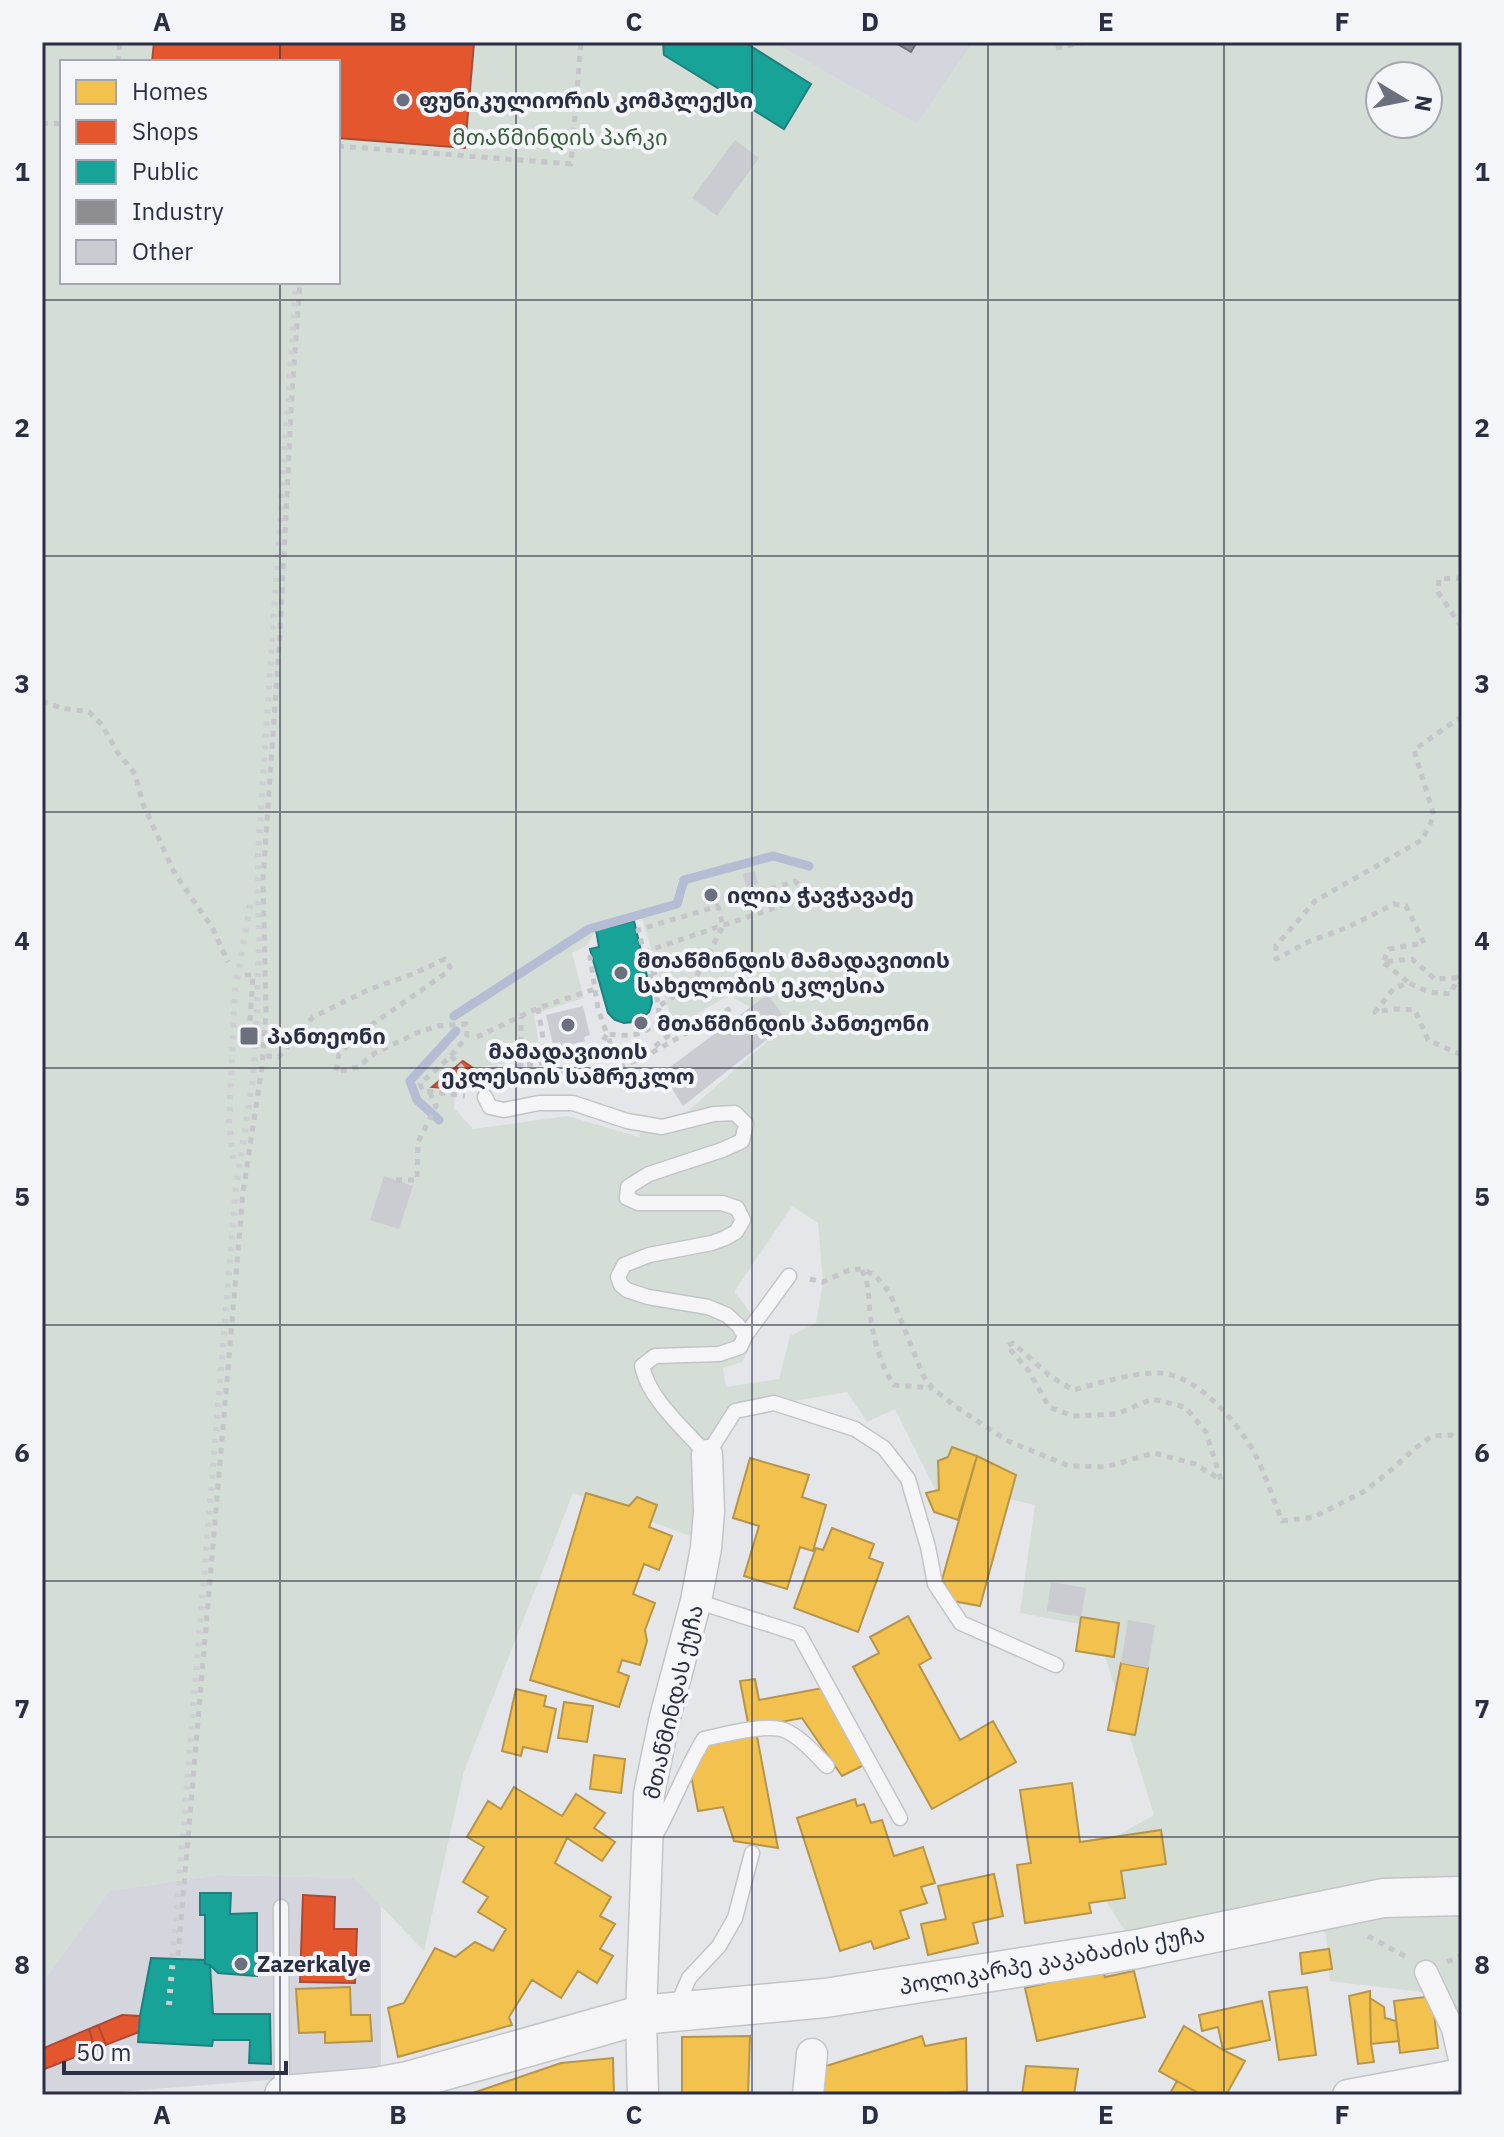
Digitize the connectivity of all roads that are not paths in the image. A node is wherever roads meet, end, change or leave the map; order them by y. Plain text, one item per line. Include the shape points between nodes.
1 (485, 1097) road end
2 (789, 1276) road end
3 (745, 1336) junction
4 (707, 1455) junction
5 (696, 1601) junction
6 (1056, 1665) dead end
7 (827, 1766) dead end
8 (900, 1818) dead end
9 (647, 1850) junction
10 (752, 1853) dead end
11 (1462, 1896) edge
12 (281, 1907) dead end
13 (1426, 1972) road end
14 (658, 2014) junction
15 (812, 2054) dead end
16 (1462, 2071) edge
17 (283, 2095) edge
18 (643, 2095) edge
19 (808, 2095) edge
20 (1350, 2095) edge

1 - 3 lane via 490,1107 504,1110 573,1103 662,1127 735,1113 746,1124 742,1141 649,1174 628,1187 627,1198 638,1203 722,1203 737,1208 743,1220 736,1232 712,1243 649,1255 624,1265 618,1277 627,1290 727,1315
2 - 3 lane
3 - 4 lane via 740,1347 719,1354 655,1356 642,1366 645,1382
4 - 5 street, მთაწმინდას ქუჩა via 709,1512
4 - 6 lane via 735,1411 774,1403 855,1429 884,1448 908,1479 935,1584 961,1623
5 - 8 lane via 799,1634
5 - 9 street, მთაწმინდას ქუჩა via 649,1794
7 - 9 lane via 784,1730 704,1739
9 - 14 street, მთაწმინდას ქუჩა
10 - 14 lane via 735,1918 719,1946
11 - 14 street, პოლიკარპე კაკაბაძის ქუჩა via 1383,1898 1106,1954 825,1998
12 - 17 lane
13 - 16 street via 1453,2029
14 - 17 street, პოლიკარპე კაკაბაძის ქუჩა via 408,2081
14 - 18 street, მთაწმინდას ქუჩა
15 - 19 street
16 - 20 street

